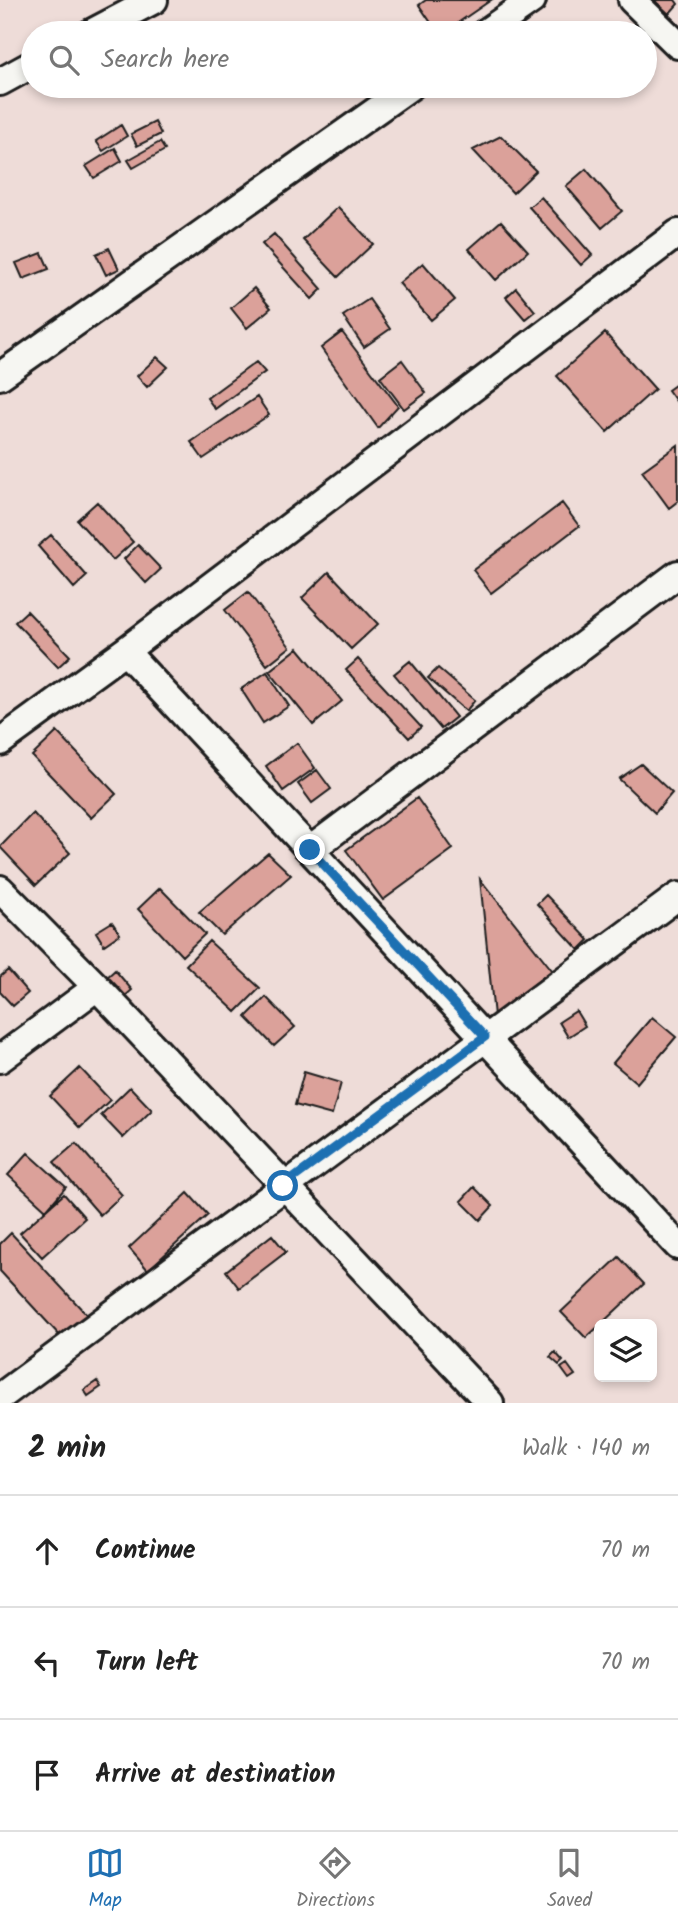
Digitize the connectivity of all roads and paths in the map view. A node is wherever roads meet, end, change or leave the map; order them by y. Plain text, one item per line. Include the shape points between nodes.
1 (154, 0) edge
2 (532, 0) edge
3 (632, 0) edge
4 (114, 21) edge
5 (502, 21) edge
6 (653, 21) edge
7 (657, 24) edge
8 (678, 45) edge
9 (21, 71) edge
10 (0, 82) edge
11 (394, 98) edge
12 (678, 233) edge
13 (0, 376) edge
14 (678, 575) edge
15 (125, 651) junction
16 (0, 742) edge
17 (310, 850) junction
18 (0, 889) edge
19 (678, 896) edge
20 (97, 987) junction
21 (485, 1037) junction
22 (0, 1059) edge
23 (283, 1186) junction
24 (678, 1246) edge
25 (0, 1396) edge
26 (484, 1401) edge

1 - 4 street
2 - 5 street
3 - 6 street
7 - 8 street
9 - 10 street
11 - 13 street
12 - 15 street
14 - 17 street
15 - 16 street
15 - 17 street
17 - 21 street
18 - 20 street
19 - 21 street
20 - 22 street
20 - 23 street
21 - 23 street
21 - 24 street
23 - 25 street
23 - 26 street

